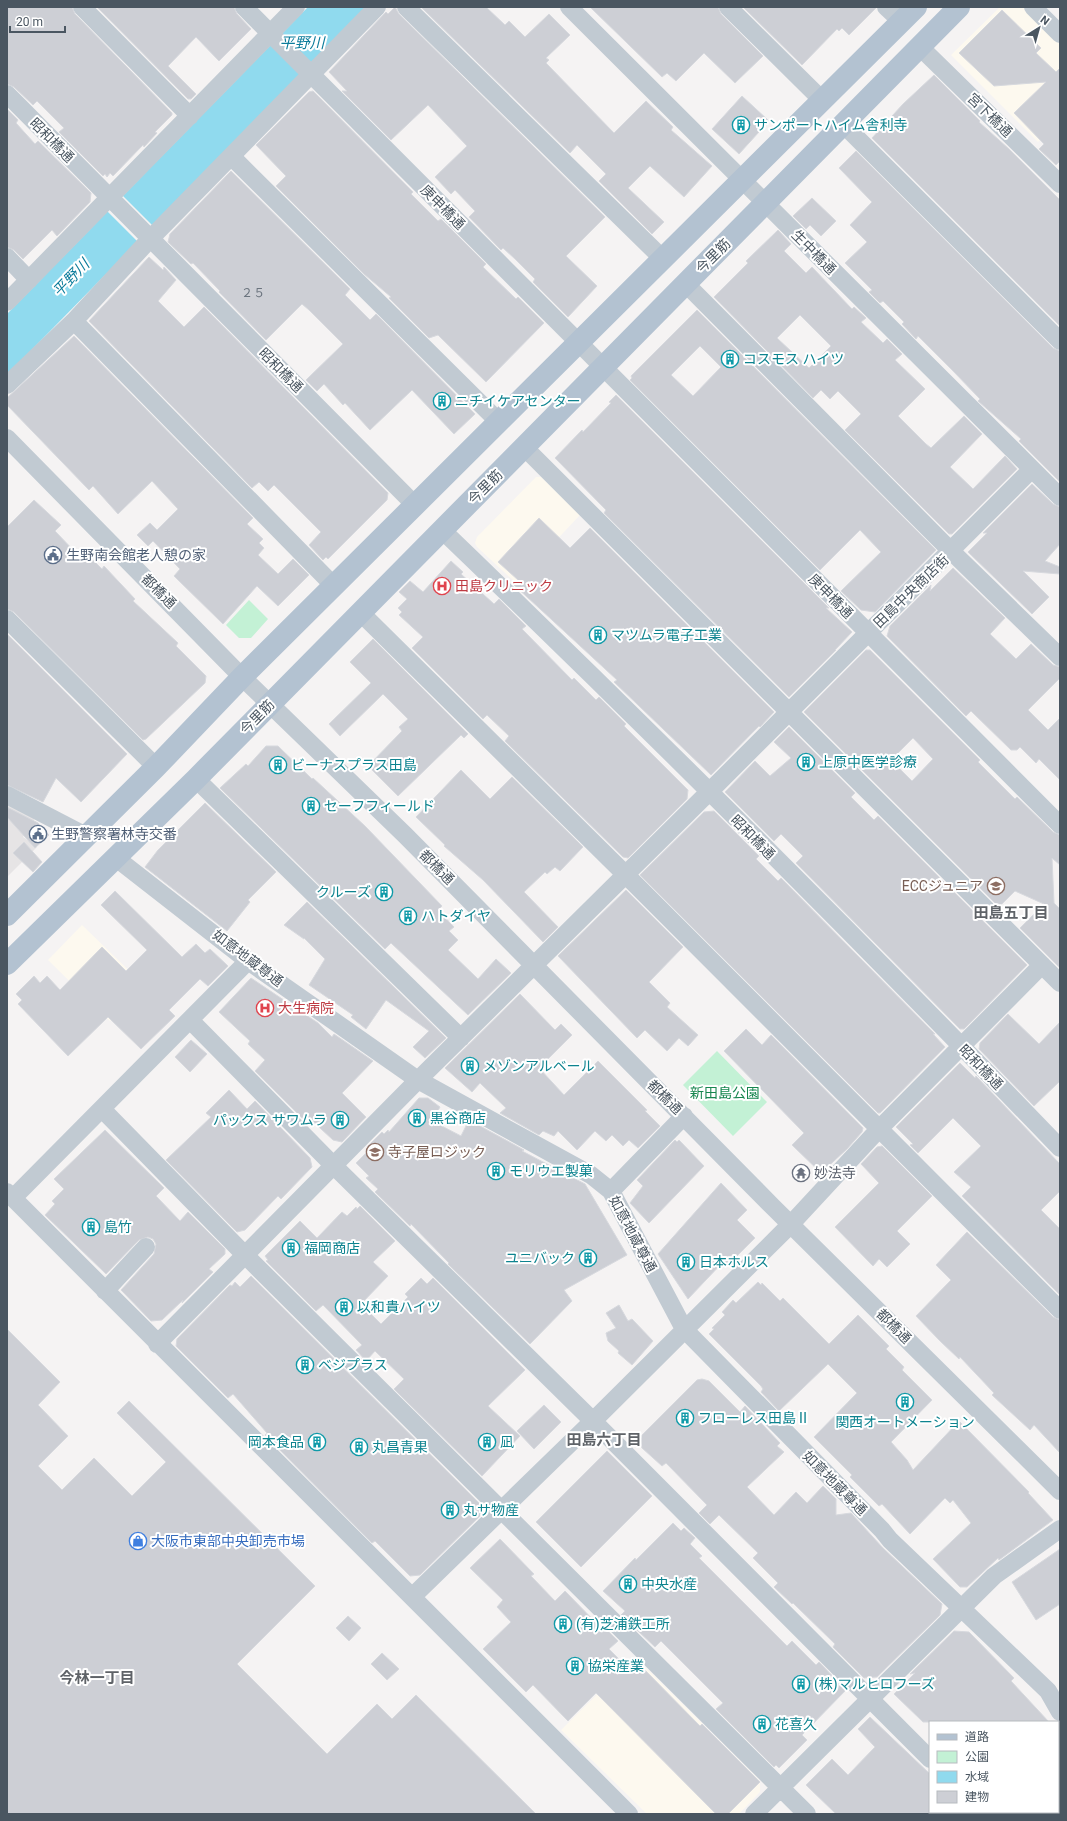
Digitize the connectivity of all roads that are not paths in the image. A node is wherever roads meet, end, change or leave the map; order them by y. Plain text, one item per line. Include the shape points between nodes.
1 (82, 7) edge
2 (244, 7) edge
3 (296, 7) edge
4 (377, 7) edge
5 (406, 7) edge
6 (569, 7) edge
7 (728, 7) edge
8 (886, 7) edge
9 (959, 7) edge
10 (1033, 7) edge
11 (909, 15) edge
12 (1060, 34) edge
13 (273, 36) junction
14 (920, 46) junction
15 (310, 73) junction
16 (7, 94) edge
17 (822, 100) junction
18 (190, 116) junction
19 (843, 124) junction
20 (231, 156) junction
21 (742, 180) junction
22 (1060, 184) edge
23 (112, 200) junction
24 (765, 203) junction
25 (148, 237) junction
26 (7, 257) edge
27 (663, 259) junction
28 (29, 280) junction
29 (686, 284) junction
30 (7, 302) edge
31 (74, 321) junction
32 (1060, 341) edge
33 (578, 342) junction
34 (603, 367) junction
35 (7, 385) edge
36 (499, 422) junction
37 (7, 438) edge
38 (524, 448) junction
39 (1032, 469) junction
40 (1060, 497) edge
41 (416, 506) junction
42 (442, 530) junction
43 (951, 551) junction
44 (334, 586) junction
45 (360, 612) junction
46 (7, 620) edge
47 (868, 633) junction
48 (1060, 657) edge
49 (242, 677) junction
50 (270, 703) junction
51 (788, 712) junction
52 (156, 766) junction
53 (196, 779) junction
54 (709, 792) junction
55 (7, 795) edge
56 (1060, 825) edge
57 (86, 836) junction
58 (116, 858) junction
59 (626, 875) junction
60 (7, 915) edge
61 (248, 961) junction
62 (7, 964) edge
63 (1042, 965) junction
64 (535, 966) junction
65 (1060, 983) edge
66 (190, 1020) junction
67 (461, 1038) junction
68 (961, 1046) junction
69 (418, 1080) junction
70 (102, 1109) junction
71 (684, 1116) junction
72 (879, 1129) junction
73 (1060, 1148) edge
74 (334, 1166) junction
75 (611, 1191) junction
76 (10, 1195) edge
77 (791, 1224) junction
78 (146, 1247) dead end
79 (244, 1254) junction
80 (105, 1291) junction
81 (1060, 1310) edge
82 (684, 1329) junction
83 (157, 1344) junction
84 (593, 1421) junction
85 (1060, 1491) edge
86 (501, 1510) junction
87 (1060, 1529) edge
88 (412, 1597) junction
89 (962, 1609) junction
90 (869, 1699) junction
91 (1060, 1712) edge
92 (929, 1758) edge
93 (781, 1787) junction
94 (629, 1814) edge
95 (754, 1814) edge
96 (807, 1814) edge

1 - 18 street
2 - 13 street
3 - 13 street
4 - 15 street
5 - 27 street
6 - 21 street, 生中橋通
7 - 17 street
8 - 11 street
9 - 14 main road, 今里筋
10 - 12 street
11 - 17 main road
13 - 15 street, 庚申橋通
13 - 18 street
14 - 19 main road, 今里筋
14 - 22 street, 宮下橋通
15 - 20 street
15 - 33 street, 庚申橋通
16 - 23 street, 昭和橋通
17 - 21 main road
18 - 23 street
19 - 24 main road, 今里筋
19 - 32 street
20 - 25 street
20 - 36 street
21 - 24 street, 生中橋通
21 - 27 main road
23 - 25 street, 昭和橋通
23 - 28 street
24 - 29 main road, 今里筋
24 - 39 street, 生中橋通
25 - 31 street
25 - 41 street, 昭和橋通
26 - 28 street
27 - 33 main road
28 - 30 street
29 - 34 main road, 今里筋
29 - 43 street
31 - 35 street
31 - 44 street
33 - 34 street, 庚申橋通
33 - 36 main road
34 - 38 main road, 今里筋
34 - 47 street, 庚申橋通
36 - 41 main road
37 - 49 street, 都橋通
38 - 42 main road, 今里筋
38 - 51 street
39 - 40 street, 生中橋通
39 - 43 street, 田島中央商店街
41 - 44 main road
42 - 45 main road, 今里筋
42 - 54 street, 昭和橋通
43 - 47 street, 田島中央商店街
43 - 48 street
44 - 49 main road
45 - 50 main road, 今里筋
45 - 59 street
46 - 52 street
47 - 51 street, 田島中央商店街
47 - 56 street, 庚申橋通
49 - 50 street, 都橋通
49 - 52 main road
50 - 53 main road, 今里筋
50 - 64 street, 都橋通
51 - 54 street, 田島中央商店街
51 - 63 street
52 - 57 main road
53 - 58 main road, 今里筋
53 - 67 street
54 - 59 street, 田島中央商店街
54 - 68 street, 昭和橋通
55 - 57 street
57 - 60 main road
58 - 61 street, 如意地蔵尊通
58 - 62 main road, 今里筋
59 - 64 street, 田島中央商店街
59 - 72 street
61 - 66 street
61 - 69 street, 如意地蔵尊通
63 - 65 street
63 - 68 street
64 - 67 street, 田島中央商店街
64 - 71 street, 都橋通
66 - 70 street
66 - 74 street
67 - 69 street, 田島中央商店街
68 - 72 street
68 - 73 street, 昭和橋通
69 - 74 street, 田島中央商店街
69 - 75 street, 如意地蔵尊通 via 591,1175
70 - 76 street
70 - 79 street
71 - 75 street
71 - 77 street, 都橋通
72 - 77 street
72 - 81 street
74 - 79 street, 田島中央商店街
74 - 84 street
75 - 82 street, 如意地蔵尊通
76 - 80 street
77 - 82 street
77 - 85 street, 都橋通
78 - 80 street
79 - 83 street, 田島中央商店街
79 - 86 street
80 - 83 street
82 - 84 street
82 - 89 street, 如意地蔵尊通 via 890,1540
83 - 88 street
84 - 86 street
84 - 90 street
86 - 88 street
86 - 93 street
87 - 89 street via 994,1576
88 - 94 street
89 - 90 street
89 - 91 street, 如意地蔵尊通 via 1048,1691
90 - 92 street
90 - 93 street
93 - 95 street
93 - 96 street

